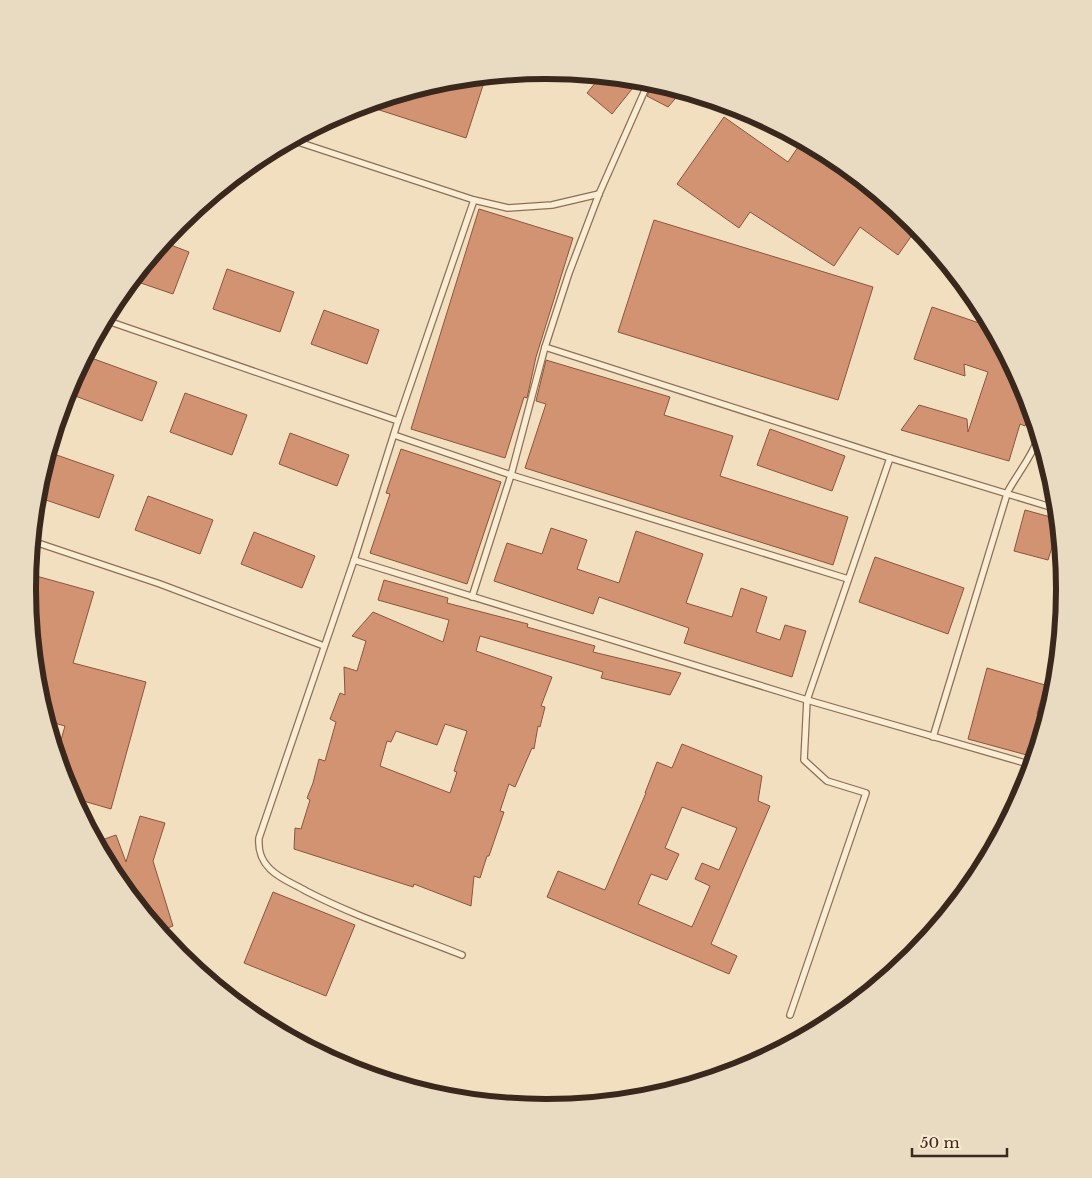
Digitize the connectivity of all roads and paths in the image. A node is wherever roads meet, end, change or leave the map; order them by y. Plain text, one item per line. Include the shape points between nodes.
1 (645, 89) edge
2 (301, 143) edge
3 (599, 194) junction
4 (474, 200) junction
5 (112, 322) edge
6 (545, 348) junction
7 (398, 421) junction
8 (394, 435) junction
9 (1035, 447) edge
10 (890, 458) junction
11 (511, 475) junction
12 (1007, 493) junction
13 (1049, 506) edge
14 (39, 543) edge
15 (354, 560) junction
16 (848, 579) junction
17 (472, 597) junction
18 (324, 646) junction
19 (807, 700) junction
20 (933, 736) junction
21 (1025, 763) edge
22 (462, 955) dead end
23 (790, 1015) dead end

1 - 3 lane
2 - 4 lane
3 - 4 lane via 552,205 508,208
3 - 6 lane
4 - 7 lane
5 - 7 lane
6 - 10 lane
6 - 11 lane
7 - 8 lane
8 - 11 lane
8 - 15 lane
9 - 12 lane
10 - 12 lane
10 - 16 lane
11 - 16 lane
11 - 17 lane
12 - 13 lane
12 - 20 lane
14 - 18 lane via 160,584
15 - 17 lane
15 - 18 lane
16 - 19 lane
17 - 19 lane
18 - 22 lane via 259,838 258,850 270,869 330,903
19 - 20 lane
19 - 23 lane via 804,760 827,781 866,793
20 - 21 lane

